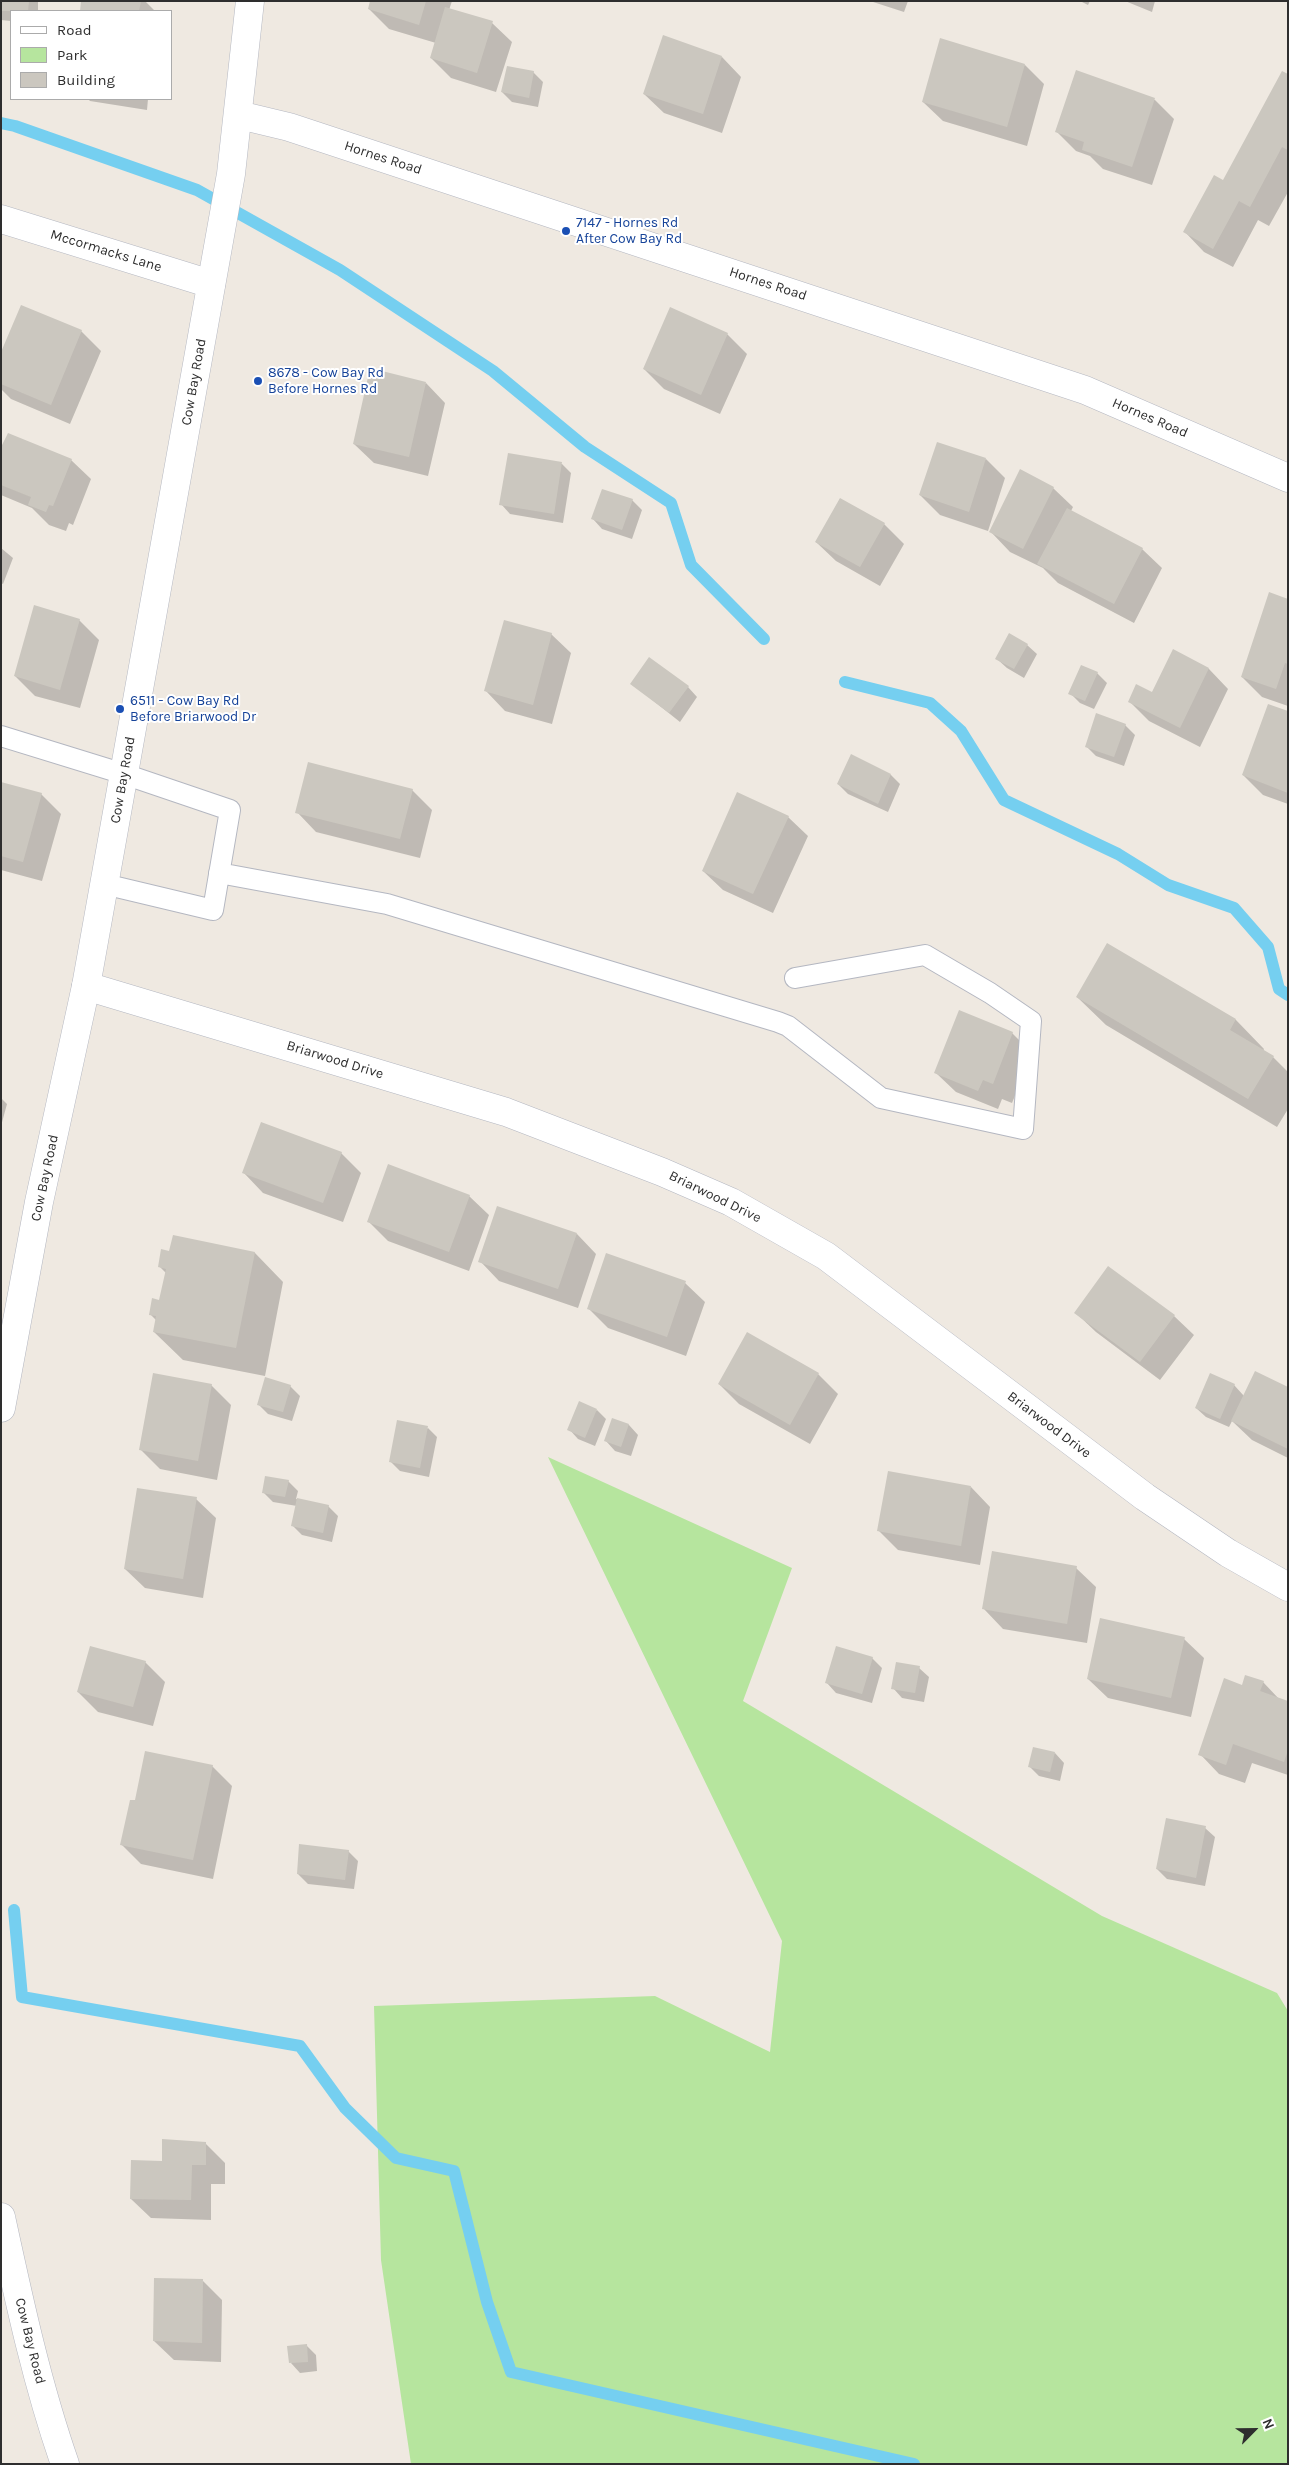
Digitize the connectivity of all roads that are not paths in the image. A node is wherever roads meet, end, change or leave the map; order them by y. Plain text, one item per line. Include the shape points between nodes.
1 (250, 1) edge
2 (239, 115) junction
3 (1, 219) edge
4 (211, 284) junction
5 (1288, 478) edge
6 (1, 736) edge
7 (124, 774) junction
8 (219, 873) junction
9 (104, 884) junction
10 (795, 978) dead end
11 (86, 986) junction
12 (1, 1408) edge
13 (1288, 1588) edge
14 (1, 2217) edge
15 (65, 2464) edge

1 - 2 street, Cow Bay Road
2 - 4 street, Cow Bay Road
2 - 5 street, Hornes Road via 318,136 1085,390
3 - 4 street, Mccormacks Lane
4 - 7 street, Cow Bay Road
6 - 7 lane
7 - 8 lane via 230,810
7 - 9 street, Cow Bay Road
8 - 9 lane via 213,910
8 - 10 lane via 387,904 778,1022 788,1026 881,1098 1024,1129 1031,1021 990,993 925,955
9 - 11 street, Cow Bay Road
11 - 12 street, Cow Bay Road via 39,1202
11 - 13 street, Briarwood Drive via 506,1112 732,1202 826,1256 1145,1497 1228,1553
14 - 15 street, Cow Bay Road via 21,2309

